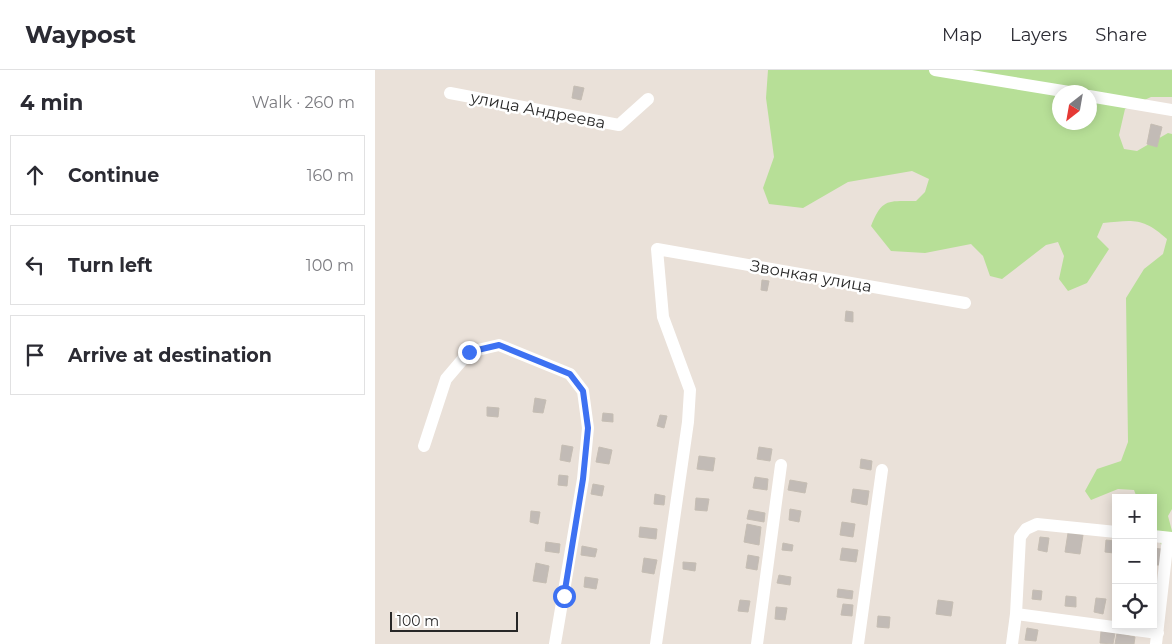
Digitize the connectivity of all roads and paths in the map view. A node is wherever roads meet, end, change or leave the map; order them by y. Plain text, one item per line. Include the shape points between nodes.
1 (935, 70) edge
2 (1052, 89) edge
3 (450, 93) dead end
4 (1097, 97) edge
5 (648, 99) dead end
6 (1172, 110) edge
7 (965, 303) dead end
8 (424, 446) dead end
9 (781, 465) dead end
10 (882, 470) dead end
11 (1112, 532) edge
12 (1157, 536) edge
13 (1170, 538) edge
14 (1016, 614) junction
15 (1157, 639) edge
16 (555, 644) edge
17 (657, 644) edge
18 (757, 644) edge
19 (858, 644) edge
20 (1012, 644) edge

1 - 2 street
3 - 5 street, улица Андреева via 619,125
4 - 6 street
7 - 17 street, Звонкая улица via 657,250 663,316 690,390
8 - 16 street via 446,379 469,352 499,345 570,374 583,391 588,428 583,479
9 - 18 street
10 - 19 street
11 - 14 street via 1037,524 1026,529 1020,537 1018,552
12 - 13 street
13 - 15 street
14 - 15 street
14 - 20 street

